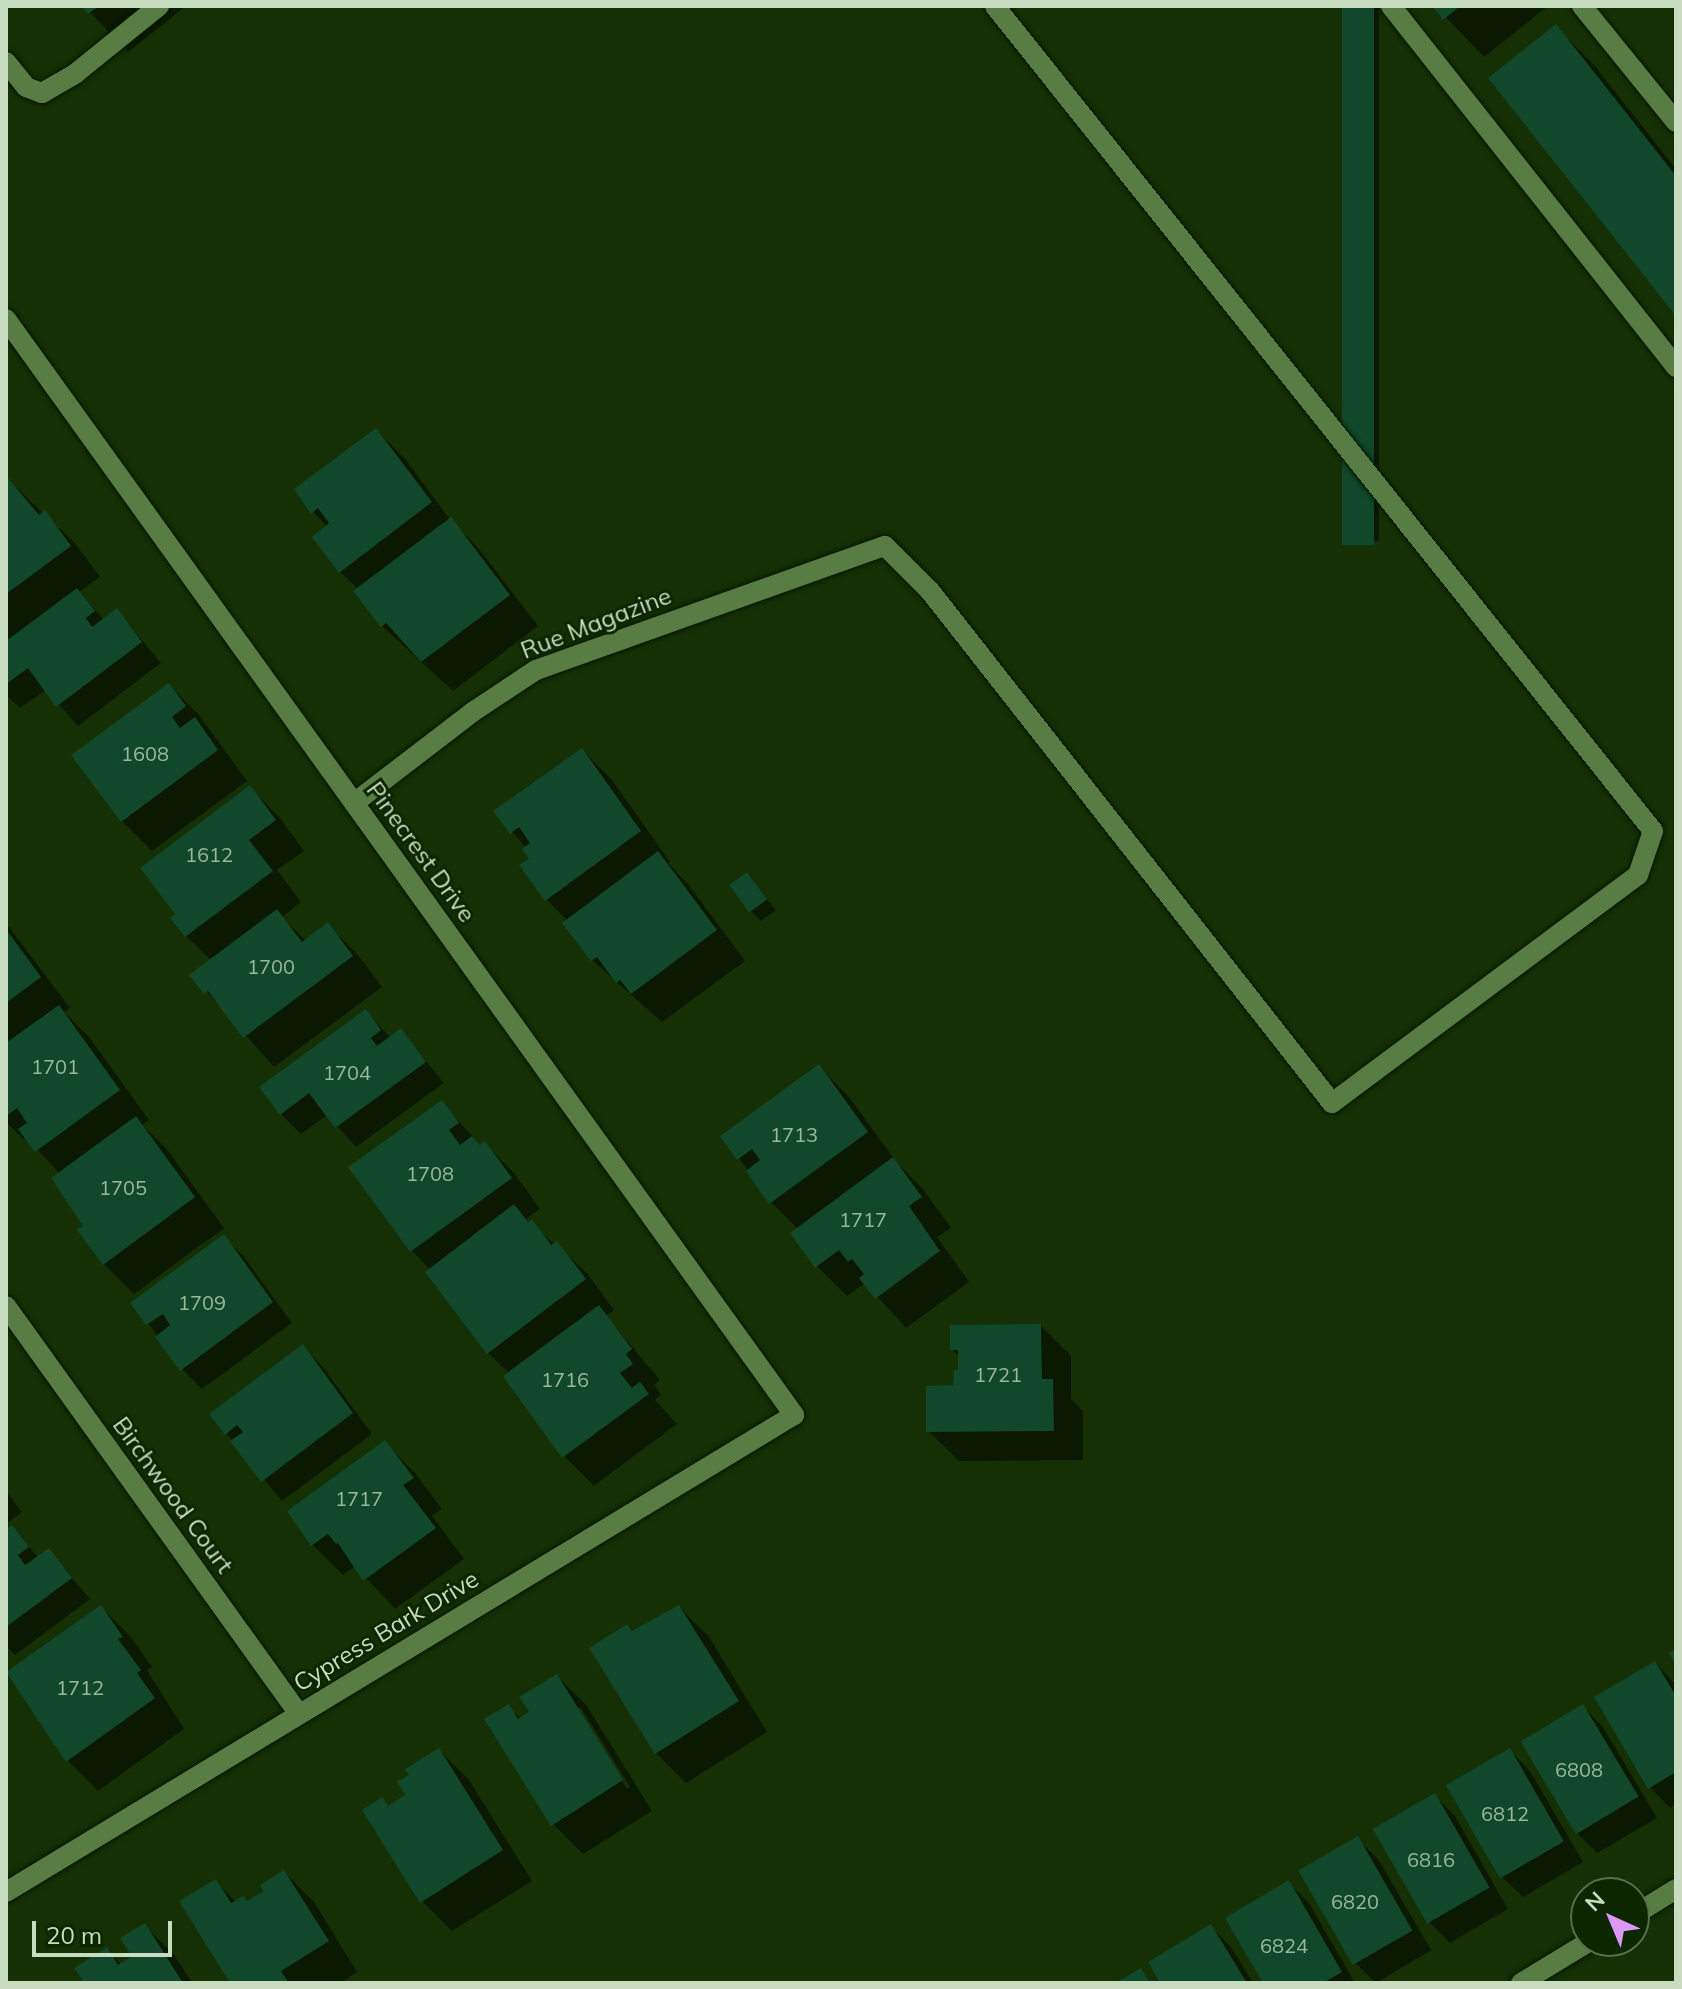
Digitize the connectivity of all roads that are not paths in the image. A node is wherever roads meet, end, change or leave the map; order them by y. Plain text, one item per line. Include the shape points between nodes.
1 (159, 6) edge
2 (995, 6) edge
3 (1391, 6) edge
4 (1582, 6) edge
5 (6, 62) edge
6 (1676, 122) edge
7 (6, 319) edge
8 (1676, 367) edge
9 (354, 803) junction
10 (6, 1306) edge
11 (794, 1415) joint
12 (299, 1714) junction
13 (1676, 1889) edge
14 (6, 1892) edge
15 (1650, 1905) edge
16 (1570, 1953) edge
17 (1521, 1983) edge

1 - 5 street via 76,73 42,93 26,87
2 - 9 street, Rue Magazine via 1653,831 1638,875 1332,1103 930,591 885,546 536,670
3 - 8 street
4 - 6 street
7 - 9 street, Pinecrest Drive
9 - 11 street, Pinecrest Drive
10 - 12 street, Birchwood Court
11 - 12 street, Cypress Bark Drive
12 - 14 street, Cypress Bark Drive
13 - 15 street
16 - 17 street

